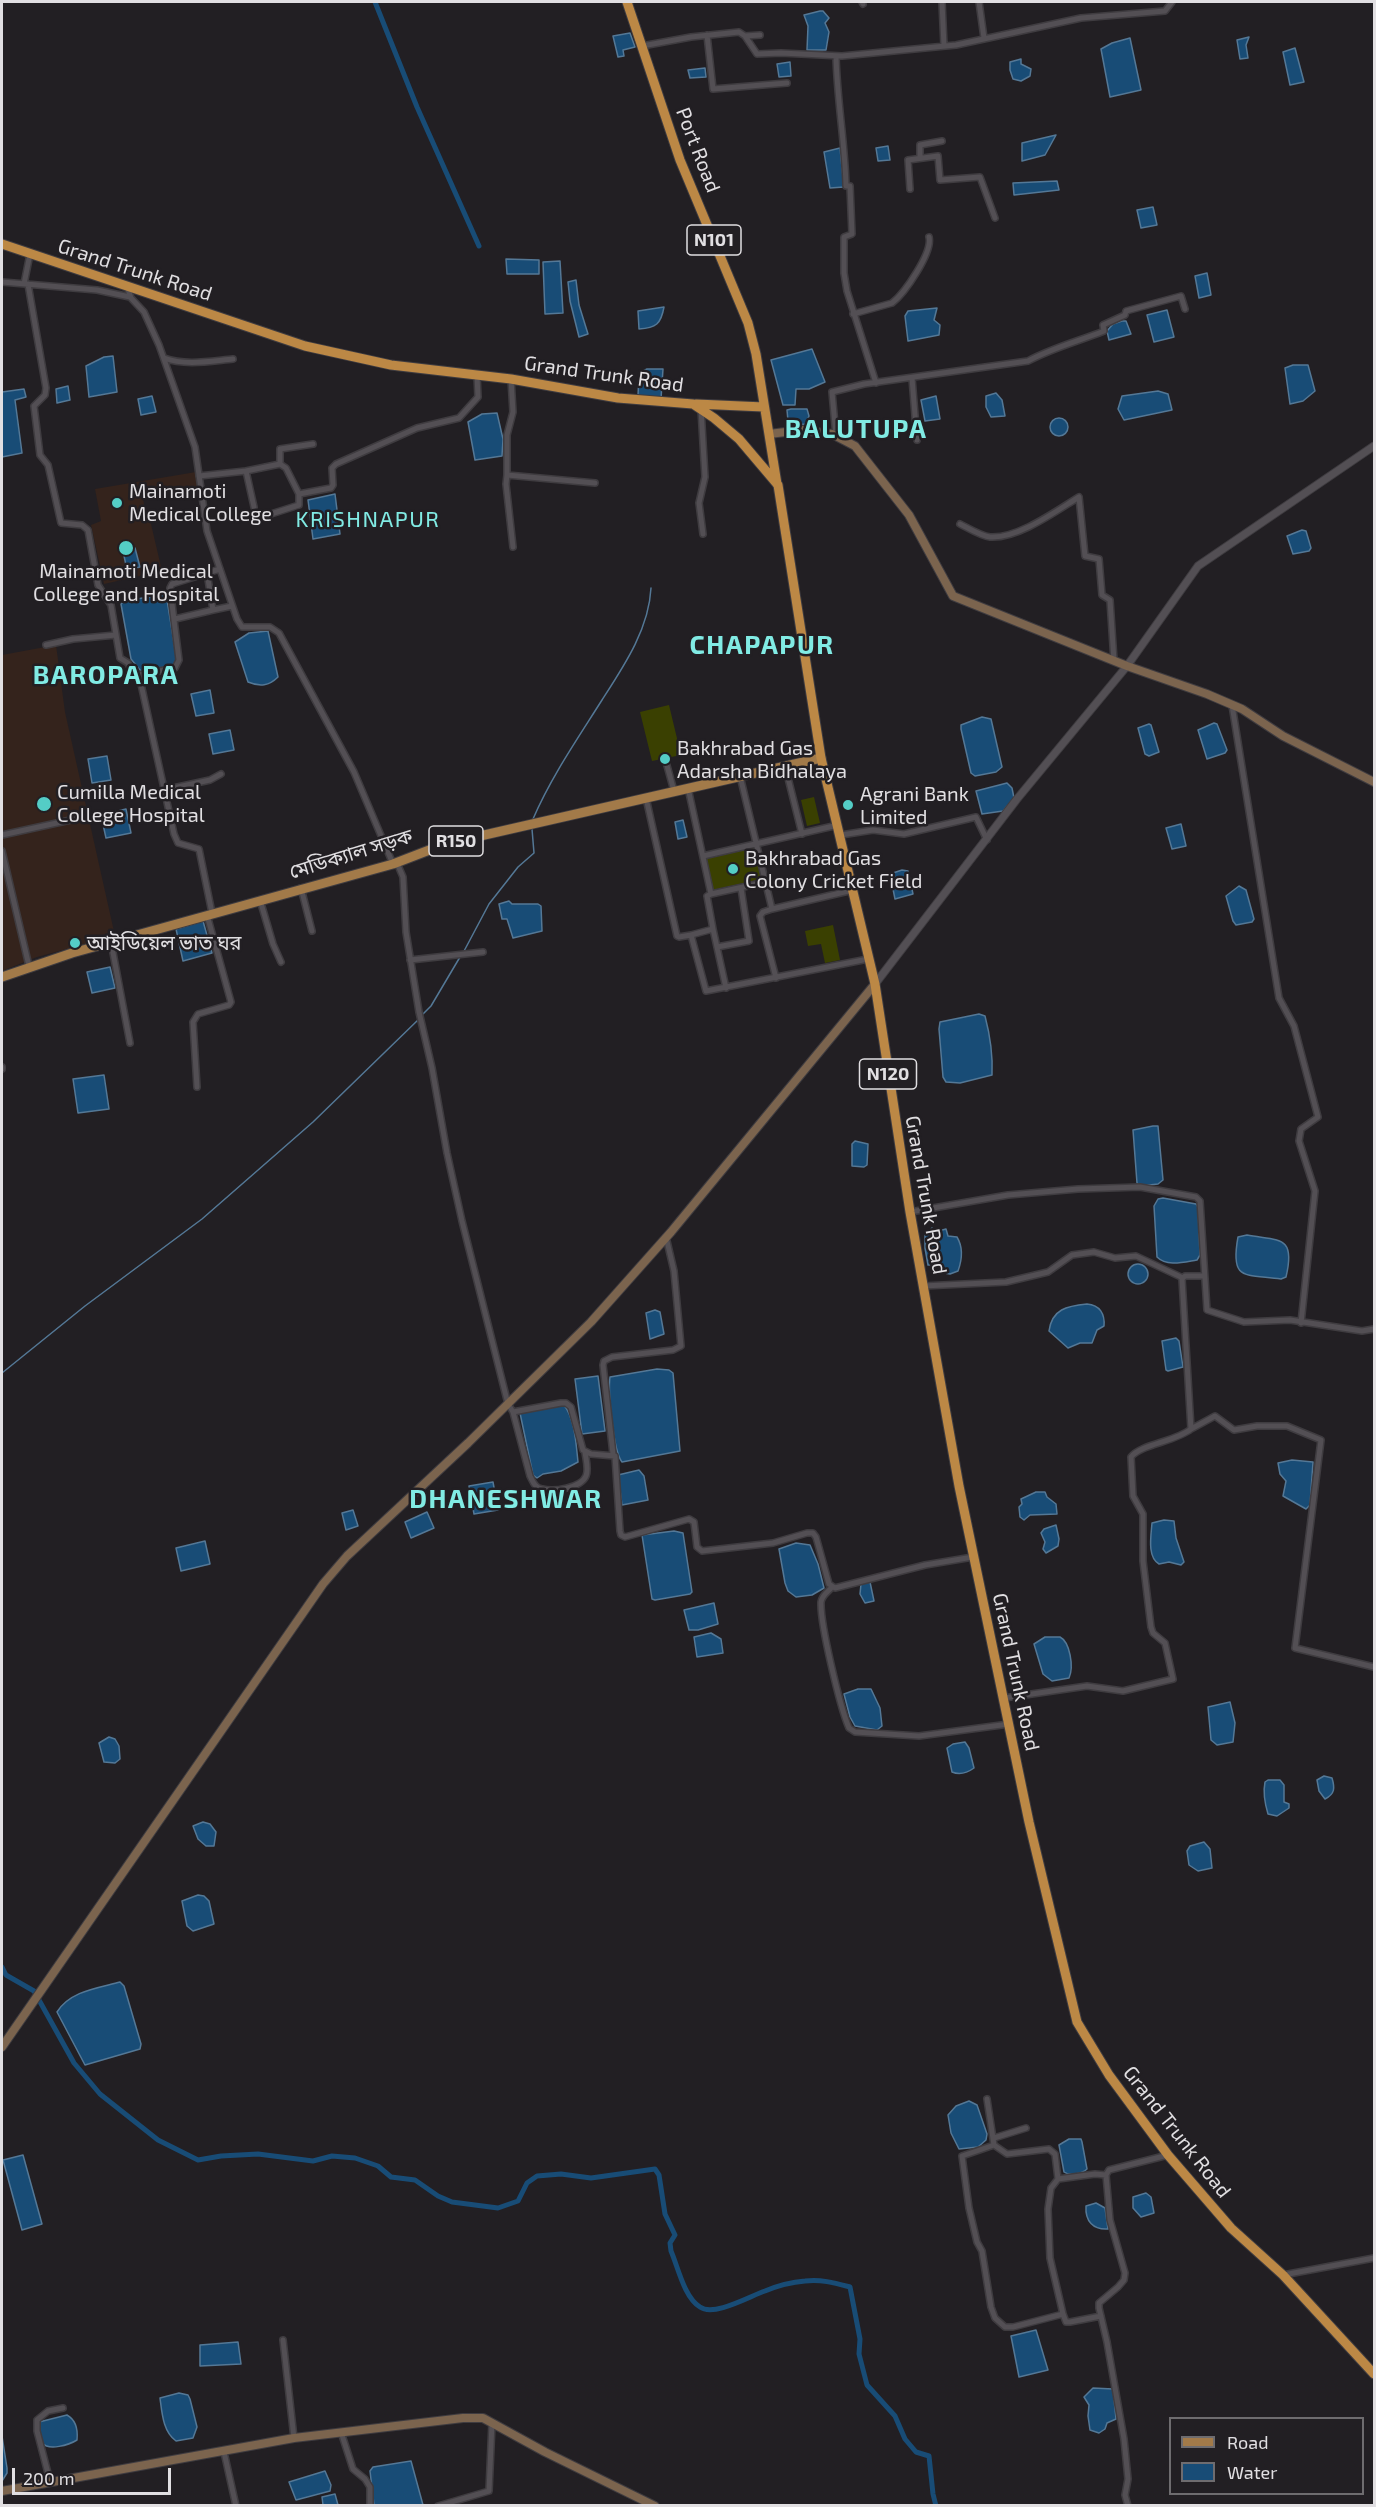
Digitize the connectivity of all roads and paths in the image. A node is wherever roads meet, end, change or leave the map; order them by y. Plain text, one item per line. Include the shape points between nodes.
1 (627, 2) edge
2 (942, 2) edge
3 (979, 2) edge
4 (1172, 2) edge
5 (707, 35) junction
6 (760, 35) dead end
7 (745, 36) junction
8 (984, 38) junction
9 (642, 46) junction
10 (944, 46) junction
11 (836, 56) junction
12 (787, 83) dead end
13 (942, 141) dead end
14 (920, 158) junction
15 (910, 189) dead end
16 (995, 218) dead end
17 (929, 237) dead end
18 (2, 244) edge
19 (30, 254) junction
20 (2, 282) edge
21 (26, 284) junction
22 (127, 286) junction
23 (131, 298) junction
24 (1185, 309) dead end
25 (853, 314) junction
26 (164, 358) junction
27 (233, 359) dead end
28 (477, 375) junction
29 (912, 378) junction
30 (511, 379) junction
31 (876, 383) junction
32 (697, 407) junction
33 (764, 407) junction
34 (769, 434) junction
35 (836, 436) junction
36 (917, 440) dead end
37 (313, 444) dead end
38 (1374, 446) edge
39 (280, 464) junction
40 (246, 471) junction
41 (507, 475) junction
42 (199, 476) junction
43 (595, 483) dead end
44 (777, 485) junction
45 (299, 494) junction
46 (254, 507) dead end
47 (271, 514) dead end
48 (960, 524) dead end
49 (703, 534) dead end
50 (513, 547) dead end
51 (220, 569) junction
52 (207, 573) junction
53 (232, 606) junction
54 (213, 610) junction
55 (175, 619) junction
56 (116, 635) junction
57 (46, 645) dead end
58 (1114, 661) junction
59 (1127, 666) junction
60 (139, 675) junction
61 (1232, 705) junction
62 (821, 758) junction
63 (666, 762) dead end
64 (785, 766) junction
65 (221, 774) dead end
66 (740, 776) junction
67 (1374, 781) edge
68 (688, 788) junction
69 (164, 790) junction
70 (674, 791) junction
71 (646, 798) junction
72 (75, 819) dead end
73 (839, 830) junction
74 (2, 834) edge
75 (802, 834) junction
76 (987, 840) junction
77 (756, 844) junction
78 (2, 851) edge
79 (703, 856) junction
80 (395, 863) junction
81 (765, 882) junction
82 (301, 888) junction
83 (741, 888) junction
84 (853, 890) junction
85 (711, 894) junction
86 (260, 900) junction
87 (772, 909) junction
88 (209, 914) junction
89 (713, 929) junction
90 (312, 931) dead end
91 (691, 934) junction
92 (111, 942) junction
93 (717, 947) junction
94 (483, 952) dead end
95 (868, 959) junction
96 (410, 960) junction
97 (281, 962) dead end
98 (29, 966) junction
99 (2, 977) edge
100 (776, 978) junction
101 (875, 984) junction
102 (726, 988) junction
103 (130, 1043) dead end
104 (197, 1087) dead end
105 (910, 1212) junction
106 (666, 1237) junction
107 (1204, 1276) junction
108 (1183, 1278) junction
109 (923, 1286) junction
110 (1301, 1323) junction
111 (1374, 1329) edge
112 (510, 1408) junction
113 (1191, 1429) junction
114 (585, 1452) junction
115 (613, 1454) junction
116 (973, 1557) junction
117 (832, 1587) junction
118 (1374, 1667) edge
119 (1004, 1698) junction
120 (1009, 1724) junction
121 (2, 2047) edge
122 (987, 2099) dead end
123 (1026, 2128) dead end
124 (994, 2138) junction
125 (994, 2145) junction
126 (1168, 2155) junction
127 (1106, 2175) junction
128 (1059, 2179) junction
129 (1374, 2258) edge
130 (1283, 2275) junction
131 (1063, 2314) junction
132 (1101, 2316) junction
133 (283, 2340) dead end
134 (1374, 2374) edge
135 (63, 2408) dead end
136 (492, 2423) junction
137 (341, 2432) junction
138 (294, 2438) junction
139 (224, 2452) junction
140 (50, 2481) junction
141 (2, 2491) edge
142 (236, 2505) edge
143 (370, 2505) edge
144 (438, 2505) edge
145 (655, 2505) edge
146 (1128, 2505) edge

1 - 9 highway, Port Road / N101
2 - 10 street
3 - 8 street
4 - 8 street via 1165,11 1082,18
5 - 7 street via 739,32
5 - 9 street
5 - 12 street via 713,89
6 - 7 street
7 - 11 street via 757,54
8 - 10 street
9 - 33 highway, Port Road / N101 via 680,160 746,316
10 - 11 street
11 - 25 street via 852,234 844,237 844,273
13 - 14 street via 920,145
14 - 15 street via 908,160
14 - 16 street via 938,156 940,180 980,177
17 - 25 street via 928,251 897,299
18 - 19 highway, Grand Trunk Road
19 - 21 street
19 - 22 highway, Grand Trunk Road
20 - 21 street
21 - 23 street via 113,292
21 - 56 street via 46,388 45,395 33,406 40,455 48,465 61,523 82,525 88,530 98,585 111,605
22 - 23 street
22 - 28 highway, Grand Trunk Road via 333,353
23 - 26 street via 144,312
24 - 29 street via 1182,296 1126,311 1103,325 1104,331 1028,361
25 - 31 street
26 - 27 street via 176,362
26 - 42 street via 195,447
28 - 30 highway, Grand Trunk Road
28 - 45 street via 478,397 459,418 417,428 348,458 332,468 333,487
29 - 31 street
29 - 36 street
30 - 32 highway, Grand Trunk Road
30 - 41 street via 513,412 507,435
31 - 35 street via 832,392
32 - 33 highway
32 - 44 highway, Grand Trunk Road via 739,439
32 - 49 street via 705,482 699,503
33 - 34 highway, Port Road / N101
34 - 35 main road via 802,430
34 - 44 highway, Port Road / N101
35 - 58 main road via 855,446 909,515 953,596
37 - 39 street via 280,449
38 - 59 street via 1198,566
39 - 40 street
39 - 45 street
40 - 42 street
40 - 46 street
41 - 43 street
41 - 50 street
42 - 51 street via 207,531
44 - 62 highway, Grand Trunk Road / N120
45 - 47 street via 299,505
48 - 58 street via 989,537 1007,534 1032,526 1079,497 1085,556 1099,559 1102,595 1110,600
51 - 52 street
51 - 53 street
52 - 54 street
52 - 55 street via 172,584
53 - 54 street
53 - 80 street via 242,627 277,630 354,772
54 - 55 street
55 - 60 street via 177,665
56 - 57 street
56 - 60 street via 120,658 128,663 133,675
58 - 59 main road
59 - 61 main road
59 - 76 street
60 - 69 street
61 - 67 main road via 1283,736
61 - 110 street via 1278,998 1294,1026 1318,1118 1301,1129 1299,1141 1315,1191
62 - 64 main road, মেডিক্যাল সড়ক / R150
62 - 73 highway, Grand Trunk Road / N120
63 - 70 street
64 - 66 main road, মেডিক্যাল সড়ক / R150
64 - 75 street
65 - 69 street
66 - 68 main road, মেডিক্যাল সড়ক / R150
66 - 77 street
68 - 70 main road, মেডিক্যাল সড়ক / R150
68 - 79 street
69 - 88 street via 178,843 197,847 200,853
70 - 71 main road, মেডিক্যাল সড়ক / R150
71 - 80 main road, মেডিক্যাল সড়ক / R150 via 445,844
71 - 91 street via 677,936
72 - 74 street
73 - 75 street
73 - 76 street via 904,834 976,818
73 - 84 highway, Grand Trunk Road / N120
75 - 77 street
76 - 101 street
77 - 79 street
77 - 81 street
78 - 98 street
79 - 85 street
80 - 82 main road, মেডিক্যাল সড়ক / R150
80 - 96 street via 403,877
81 - 83 street
81 - 87 street
82 - 86 main road, মেডিক্যাল সড়ক / R150
82 - 90 street
83 - 85 street
83 - 93 street via 749,941
84 - 87 street
84 - 95 highway, Grand Trunk Road / N120
85 - 89 street via 707,896
86 - 88 main road, মেডিক্যাল সড়ক / R150
86 - 97 street
87 - 100 street via 760,916
88 - 92 main road, মেডিক্যাল সড়ক / R150
88 - 104 street via 231,1002 198,1014 193,1022
89 - 91 street
89 - 93 street
91 - 102 street via 705,989 710,992
92 - 98 main road, মেডিক্যাল সড়ক / R150
92 - 103 street
93 - 102 street
94 - 96 street
95 - 100 street
95 - 101 highway, Grand Trunk Road / N120
96 - 112 street via 462,1221
98 - 99 main road, মেডিক্যাল সড়ক / R150
100 - 102 street
101 - 105 highway, Grand Trunk Road / N120
101 - 106 main road
105 - 107 street via 1008,1195 1078,1189 1140,1187 1196,1197 1200,1201
105 - 109 highway, Grand Trunk Road / N120
106 - 112 main road
106 - 115 street via 674,1271 681,1346 604,1361
107 - 108 street
107 - 110 street via 1206,1307 1212,1314 1244,1322 1287,1319
108 - 109 street via 1136,1256 1115,1258 1094,1252 1072,1255 1048,1272 1006,1282
108 - 113 street
109 - 116 highway, Grand Trunk Road / N120
110 - 111 street
112 - 114 street via 566,1403 573,1411
112 - 114 street via 534,1485 542,1489 581,1483 588,1466
112 - 121 main road via 347,1556 323,1584
113 - 118 street via 1215,1416 1234,1430 1287,1426 1321,1440 1295,1647
113 - 119 street via 1131,1457 1133,1496 1143,1514 1143,1562 1151,1627 1165,1643 1173,1679 1123,1691 1087,1686
114 - 115 street
115 - 117 street via 624,1537 689,1519 694,1522 697,1547 702,1551 773,1543 813,1533
116 - 117 street
116 - 119 highway, Grand Trunk Road / N120
117 - 120 street via 821,1601 823,1620 849,1728 855,1732 919,1736
119 - 120 highway, Grand Trunk Road / N120
120 - 126 highway, Grand Trunk Road / N120 via 1077,2022 1109,2075
122 - 124 street
123 - 124 street
124 - 125 street
125 - 128 street via 1007,2154 1053,2151
125 - 131 street via 962,2158 969,2208 995,2318 1005,2327 1013,2327
126 - 127 street via 1109,2169
126 - 130 highway, Grand Trunk Road / N120 via 1231,2228
127 - 128 street
127 - 132 street via 1110,2220 1125,2273 1118,2287 1099,2303
128 - 131 street via 1051,2188 1048,2209 1050,2258
129 - 130 street
130 - 134 highway, Grand Trunk Road / N120
131 - 132 street via 1066,2322
132 - 146 street via 1123,2429
133 - 138 street
135 - 140 street via 48,2411 37,2420 36,2431
136 - 137 main road via 483,2418 463,2418
136 - 144 street via 489,2491
136 - 145 main road
137 - 138 main road
137 - 143 street via 353,2469 370,2487
138 - 139 main road
139 - 140 main road
139 - 142 street
140 - 141 main road

